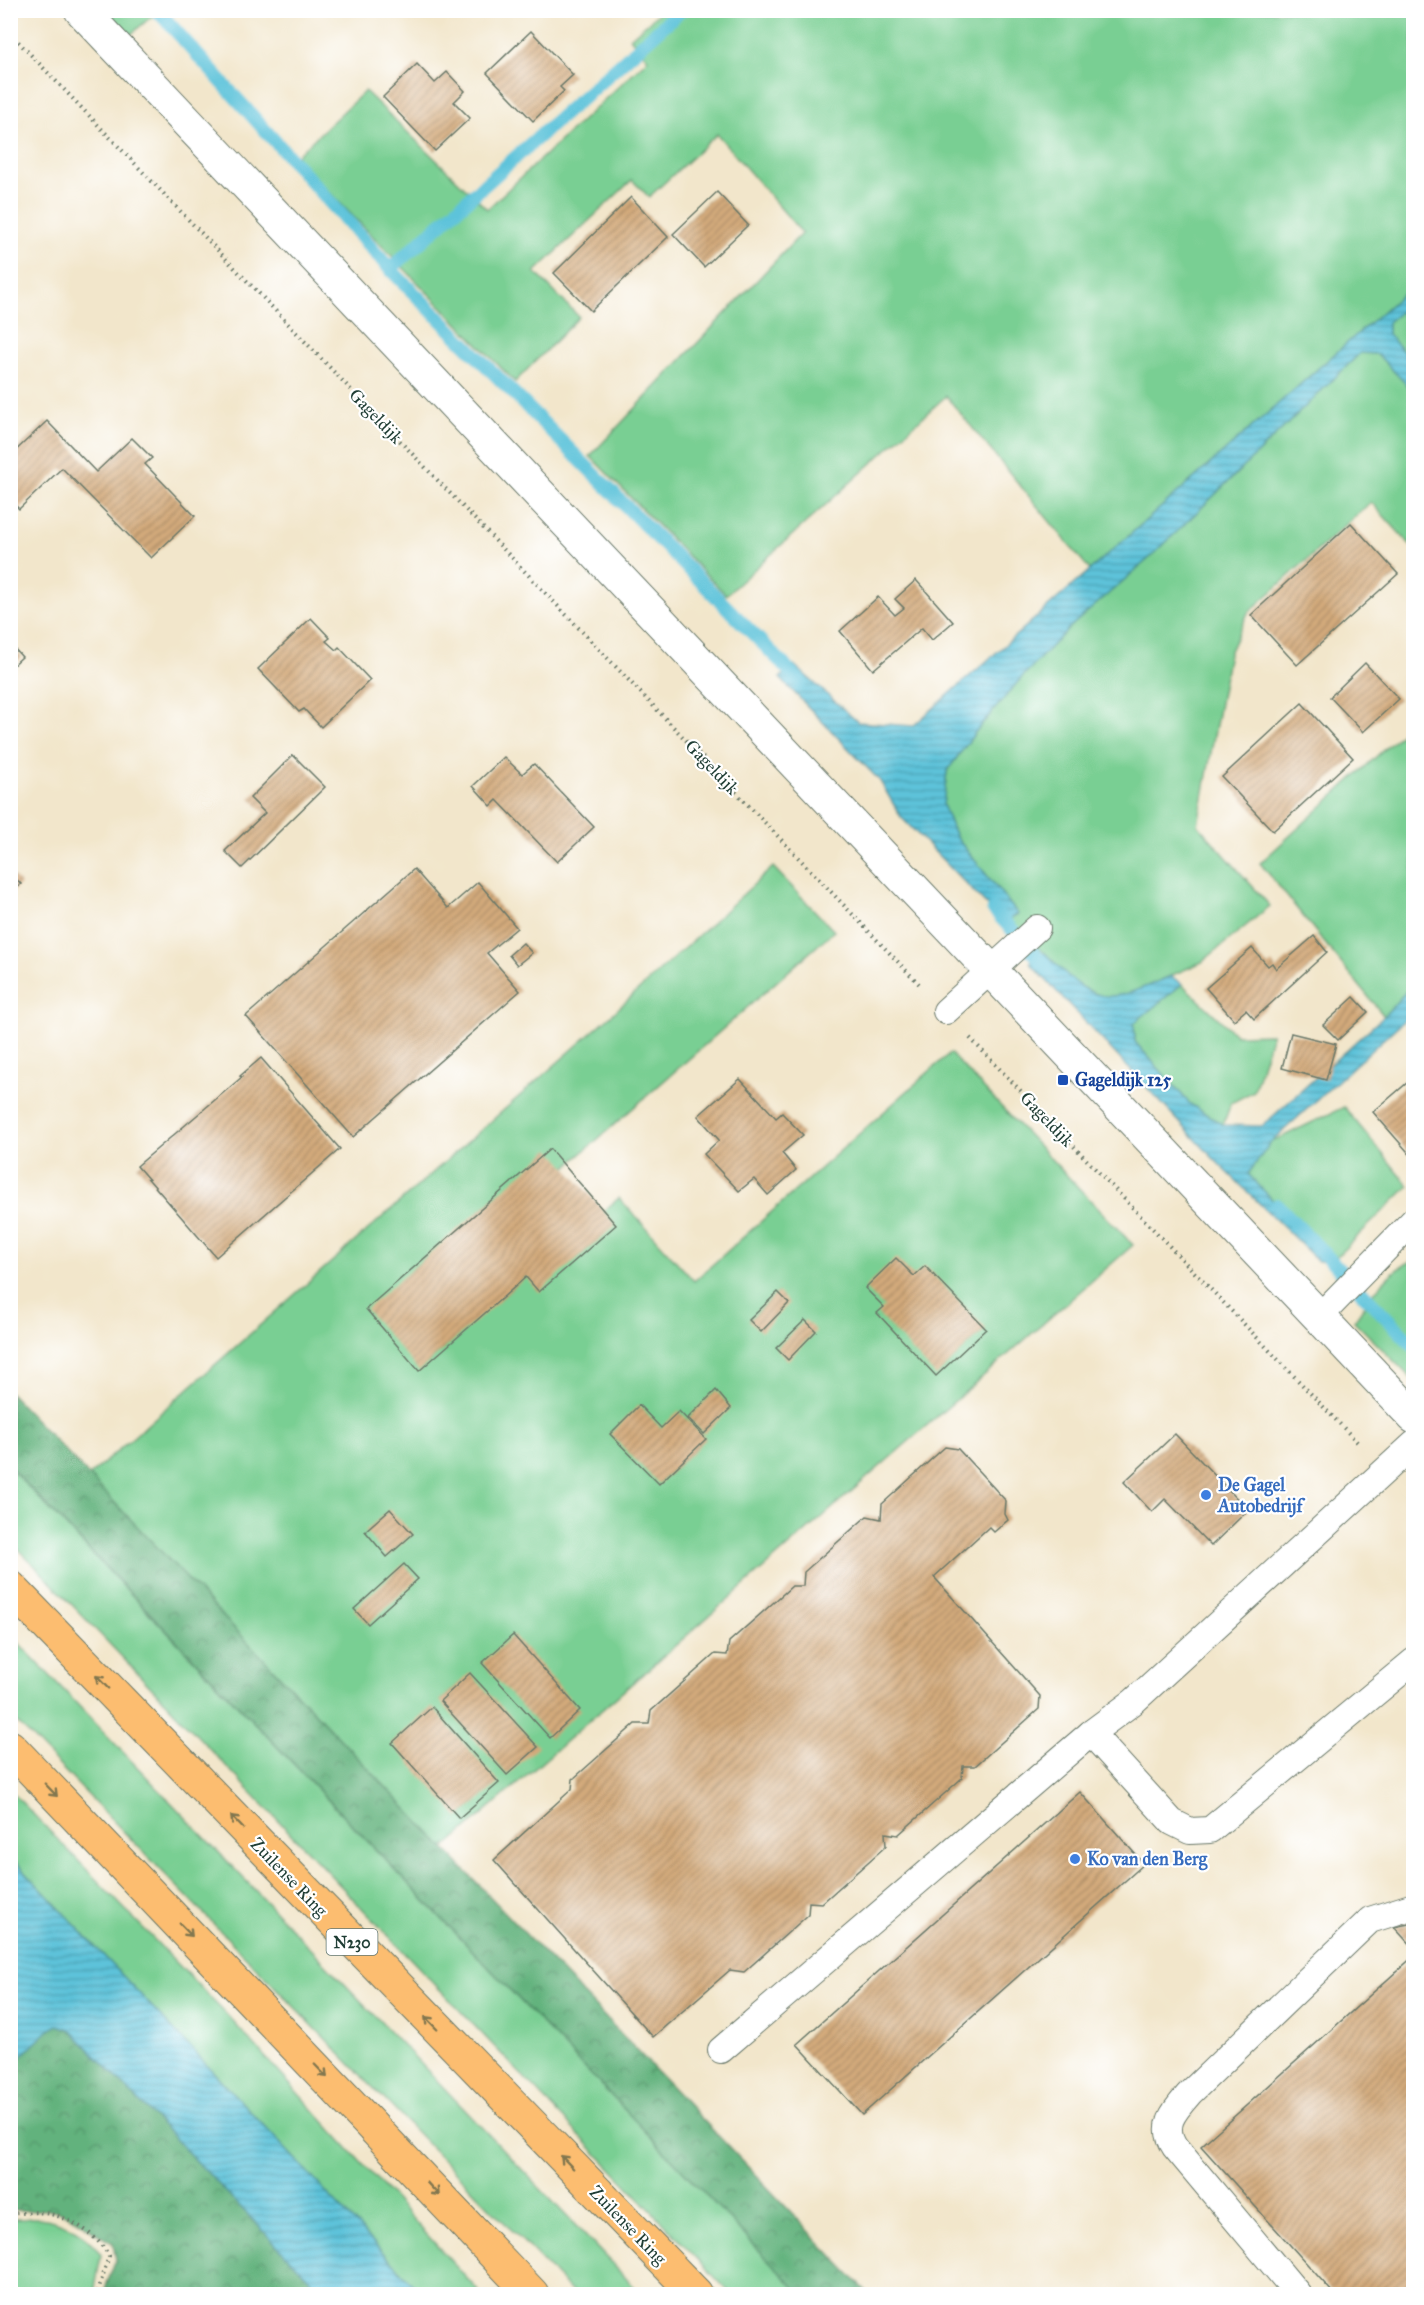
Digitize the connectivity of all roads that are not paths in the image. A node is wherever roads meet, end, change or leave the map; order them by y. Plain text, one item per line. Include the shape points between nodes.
1 (81, 10) edge
2 (1037, 928) dead end
3 (1001, 963) junction
4 (945, 1011) road end
5 (1413, 1220) edge
6 (1318, 1317) junction
7 (1413, 1417) edge
8 (1413, 1444) edge
9 (10, 1587) edge
10 (1413, 1661) edge
11 (1091, 1732) junction
12 (10, 1747) edge
13 (1413, 1906) edge
14 (721, 2050) dead end
15 (532, 2295) edge
16 (696, 2295) edge
17 (1298, 2295) edge

1 - 3 street
2 - 3 lane
3 - 4 lane
3 - 6 street
5 - 6 lane
6 - 7 street
8 - 11 lane via 1133,1702
16 -> 9 main road, Zuilense Ring / N230
10 - 11 lane via 1210,1830 1199,1832 1172,1822
11 - 14 lane
12 -> 15 main road
13 - 17 lane via 1370,1920 1190,2093 1170,2117 1169,2138 1175,2147

